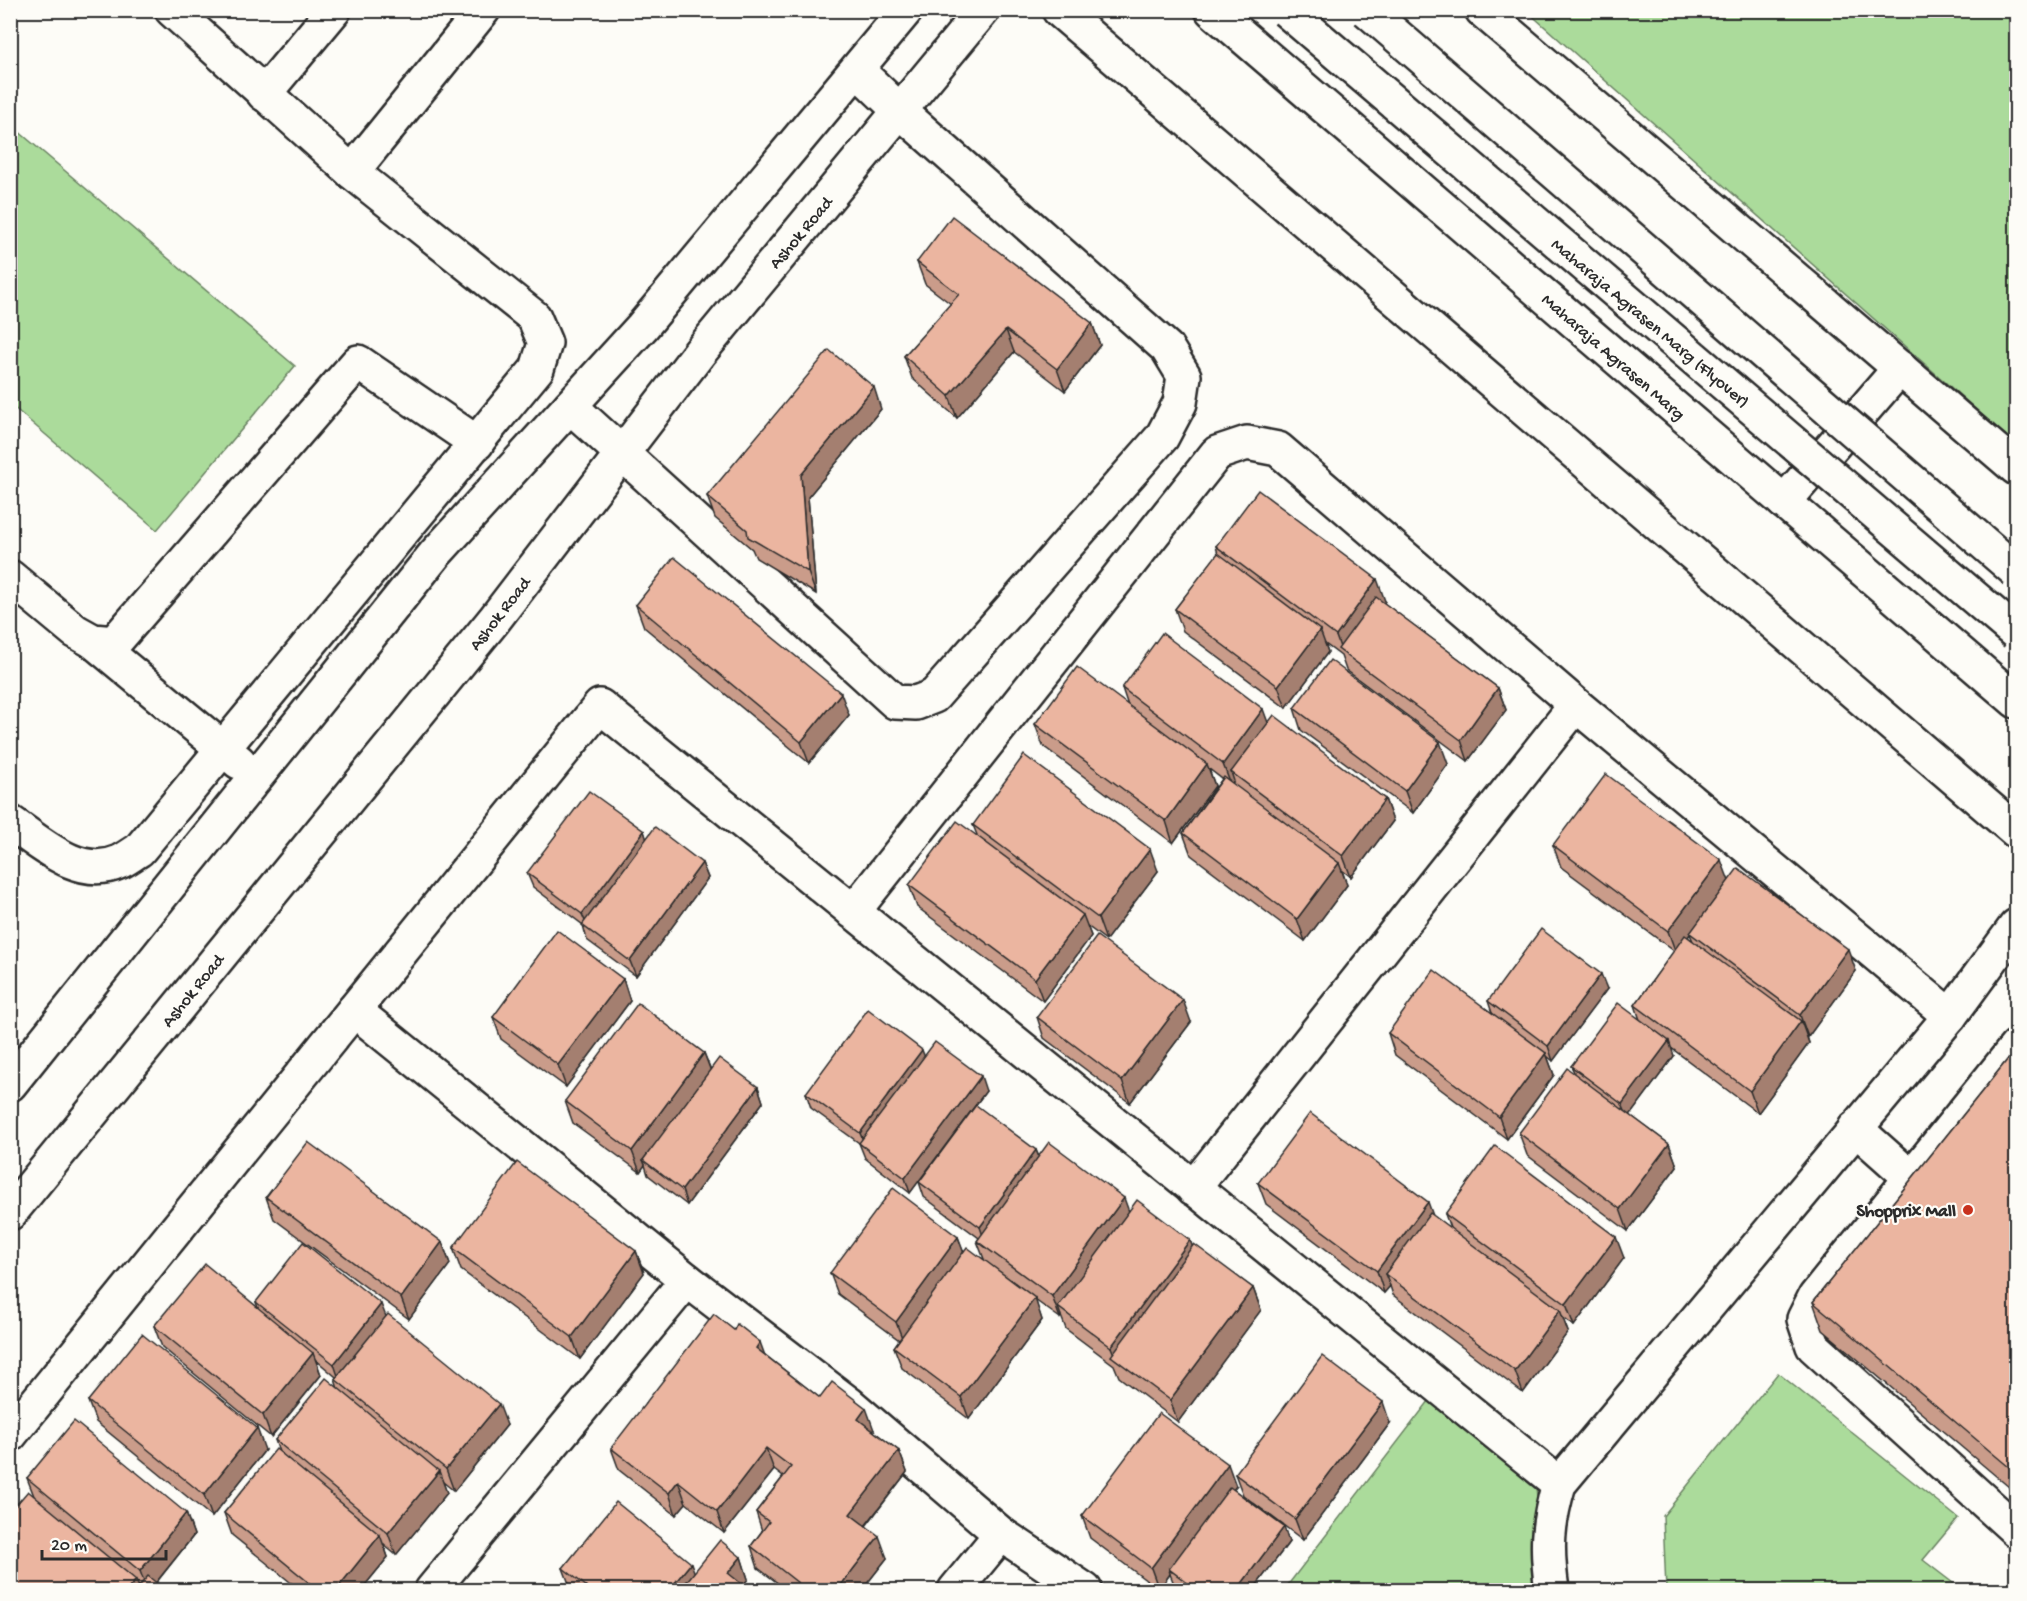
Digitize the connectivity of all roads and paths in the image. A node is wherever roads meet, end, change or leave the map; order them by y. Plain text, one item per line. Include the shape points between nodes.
1 (172, 10) edge
2 (334, 10) edge
3 (483, 10) edge
4 (906, 10) edge
5 (983, 10) edge
6 (1059, 10) edge
7 (1212, 10) edge
8 (1286, 10) edge
9 (1367, 10) edge
10 (1482, 10) edge
11 (1503, 10) edge
12 (857, 70) junction
13 (264, 94) junction
14 (900, 111) junction
15 (352, 172) junction
16 (1900, 368) junction
17 (570, 406) junction
18 (477, 443) junction
19 (2016, 451) edge
20 (621, 455) junction
21 (2016, 468) edge
22 (1784, 502) junction
23 (2016, 571) edge
24 (10, 577) edge
25 (2016, 633) edge
26 (93, 640) junction
27 (2016, 701) edge
28 (1576, 705) junction
29 (223, 749) junction
30 (257, 776) junction
31 (10, 822) edge
32 (2016, 831) edge
33 (853, 912) junction
34 (2016, 926) edge
35 (354, 1010) junction
36 (1950, 1016) junction
37 (2016, 1047) edge
38 (10, 1084) edge
39 (1855, 1128) junction
40 (1910, 1177) junction
41 (1193, 1188) junction
42 (10, 1213) edge
43 (687, 1280) junction
44 (10, 1435) edge
45 (1558, 1484) junction
46 (2016, 1530) edge
47 (1001, 1534) junction
48 (432, 1590) edge
49 (955, 1590) edge
50 (1085, 1590) edge
51 (1552, 1590) edge

1 - 13 street
2 - 13 street
3 - 15 street
4 - 12 street
5 - 14 street, Ashok Road
6 - 32 street
7 - 22 street, Maharaja Agrasen Marg
8 - 25 street, Maharaja Agrasen Marg (Flyover), bridge
9 - 23 street, bridge
10 - 16 street
11 - 19 street
12 - 14 street
12 - 17 street via 642,327
13 - 15 street
14 - 20 street, Ashok Road via 700,352
14 - 20 street via 1167,348 1184,376 1180,403 1162,437 934,696 916,704 895,702
15 - 18 street via 534,317 545,343 537,369
16 - 21 street
16 - 22 street
17 - 20 street
17 - 30 street via 435,554
18 - 26 street via 358,362 114,643
18 - 29 street
20 - 42 street, Ashok Road via 494,621
22 - 27 street, Maharaja Agrasen Marg
24 - 26 street via 75,631
26 - 29 street
28 - 33 street via 1278,449 1247,443 1217,453
28 - 36 street
28 - 41 street
29 - 30 street
29 - 31 street via 139,850 117,863 93,867 67,861
30 - 38 street
33 - 35 street via 600,706
33 - 41 street
34 - 36 street
35 - 43 street
35 - 44 street
36 - 39 street
37 - 40 street
39 - 40 street
39 - 45 street
40 - 46 street via 1815,1297 1804,1319 1813,1346
41 - 45 street
43 - 47 street via 848,1402
43 - 48 street
45 - 51 street via 1549,1518 1547,1559
47 - 49 street
47 - 50 street

